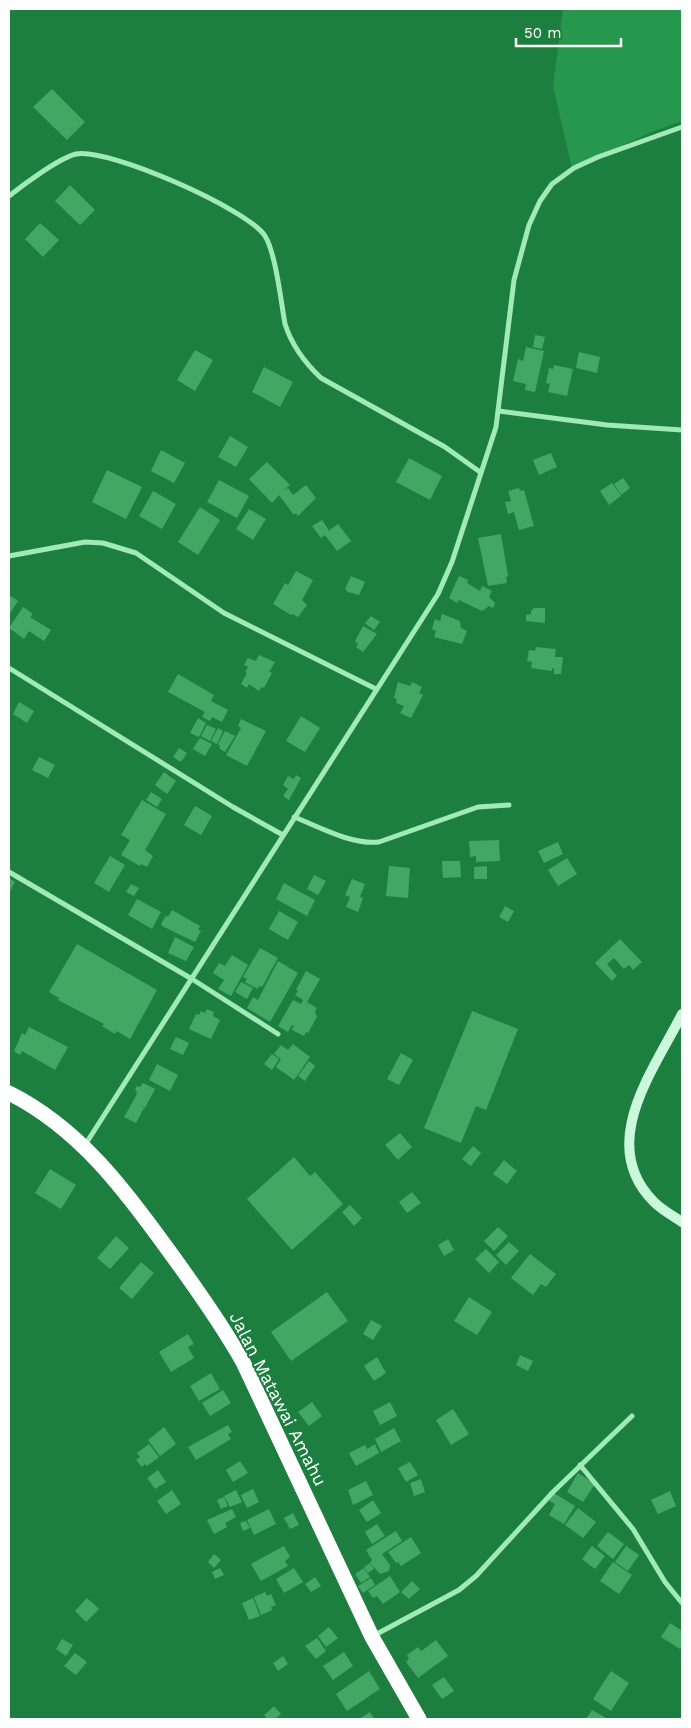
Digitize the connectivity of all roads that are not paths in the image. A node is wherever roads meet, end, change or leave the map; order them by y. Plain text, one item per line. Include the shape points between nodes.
1 (682, 127) edge
2 (9, 196) edge
3 (499, 411) junction
4 (682, 430) edge
5 (480, 472) junction
6 (9, 556) edge
7 (9, 668) edge
8 (376, 689) junction
9 (509, 805) dead end
10 (294, 817) junction
11 (283, 835) junction
12 (9, 872) edge
13 (192, 979) junction
14 (682, 1014) edge
15 (278, 1034) dead end
16 (9, 1093) edge
17 (84, 1146) junction
18 (682, 1222) edge
19 (632, 1416) dead end
20 (580, 1465) junction
21 (682, 1603) edge
22 (372, 1636) junction
23 (419, 1719) edge

1 - 3 street via 574,168 546,190 529,225 518,263
2 - 5 street via 77,154 109,158 210,198 258,228 267,240 289,337 307,364 321,378 445,446
3 - 4 street via 607,425
3 - 5 street
5 - 8 street via 452,562 438,594
6 - 8 street via 85,542 103,543 136,553 224,613
7 - 11 street
8 - 10 street
9 - 10 street via 478,807 370,843 347,838
10 - 11 street
11 - 13 street
12 - 13 street
13 - 15 street
13 - 17 street
14 - 18 main road via 637,1101 631,1117 629,1148 647,1194
16 - 17 highway, Jalan Matawai Amahu via 66,1130
17 - 22 highway, Jalan Matawai Amahu via 137,1206 218,1319 243,1362
19 - 20 street
20 - 21 street via 630,1524 665,1582
20 - 22 street via 459,1590
22 - 23 highway, Jalan Matawai Amahu

